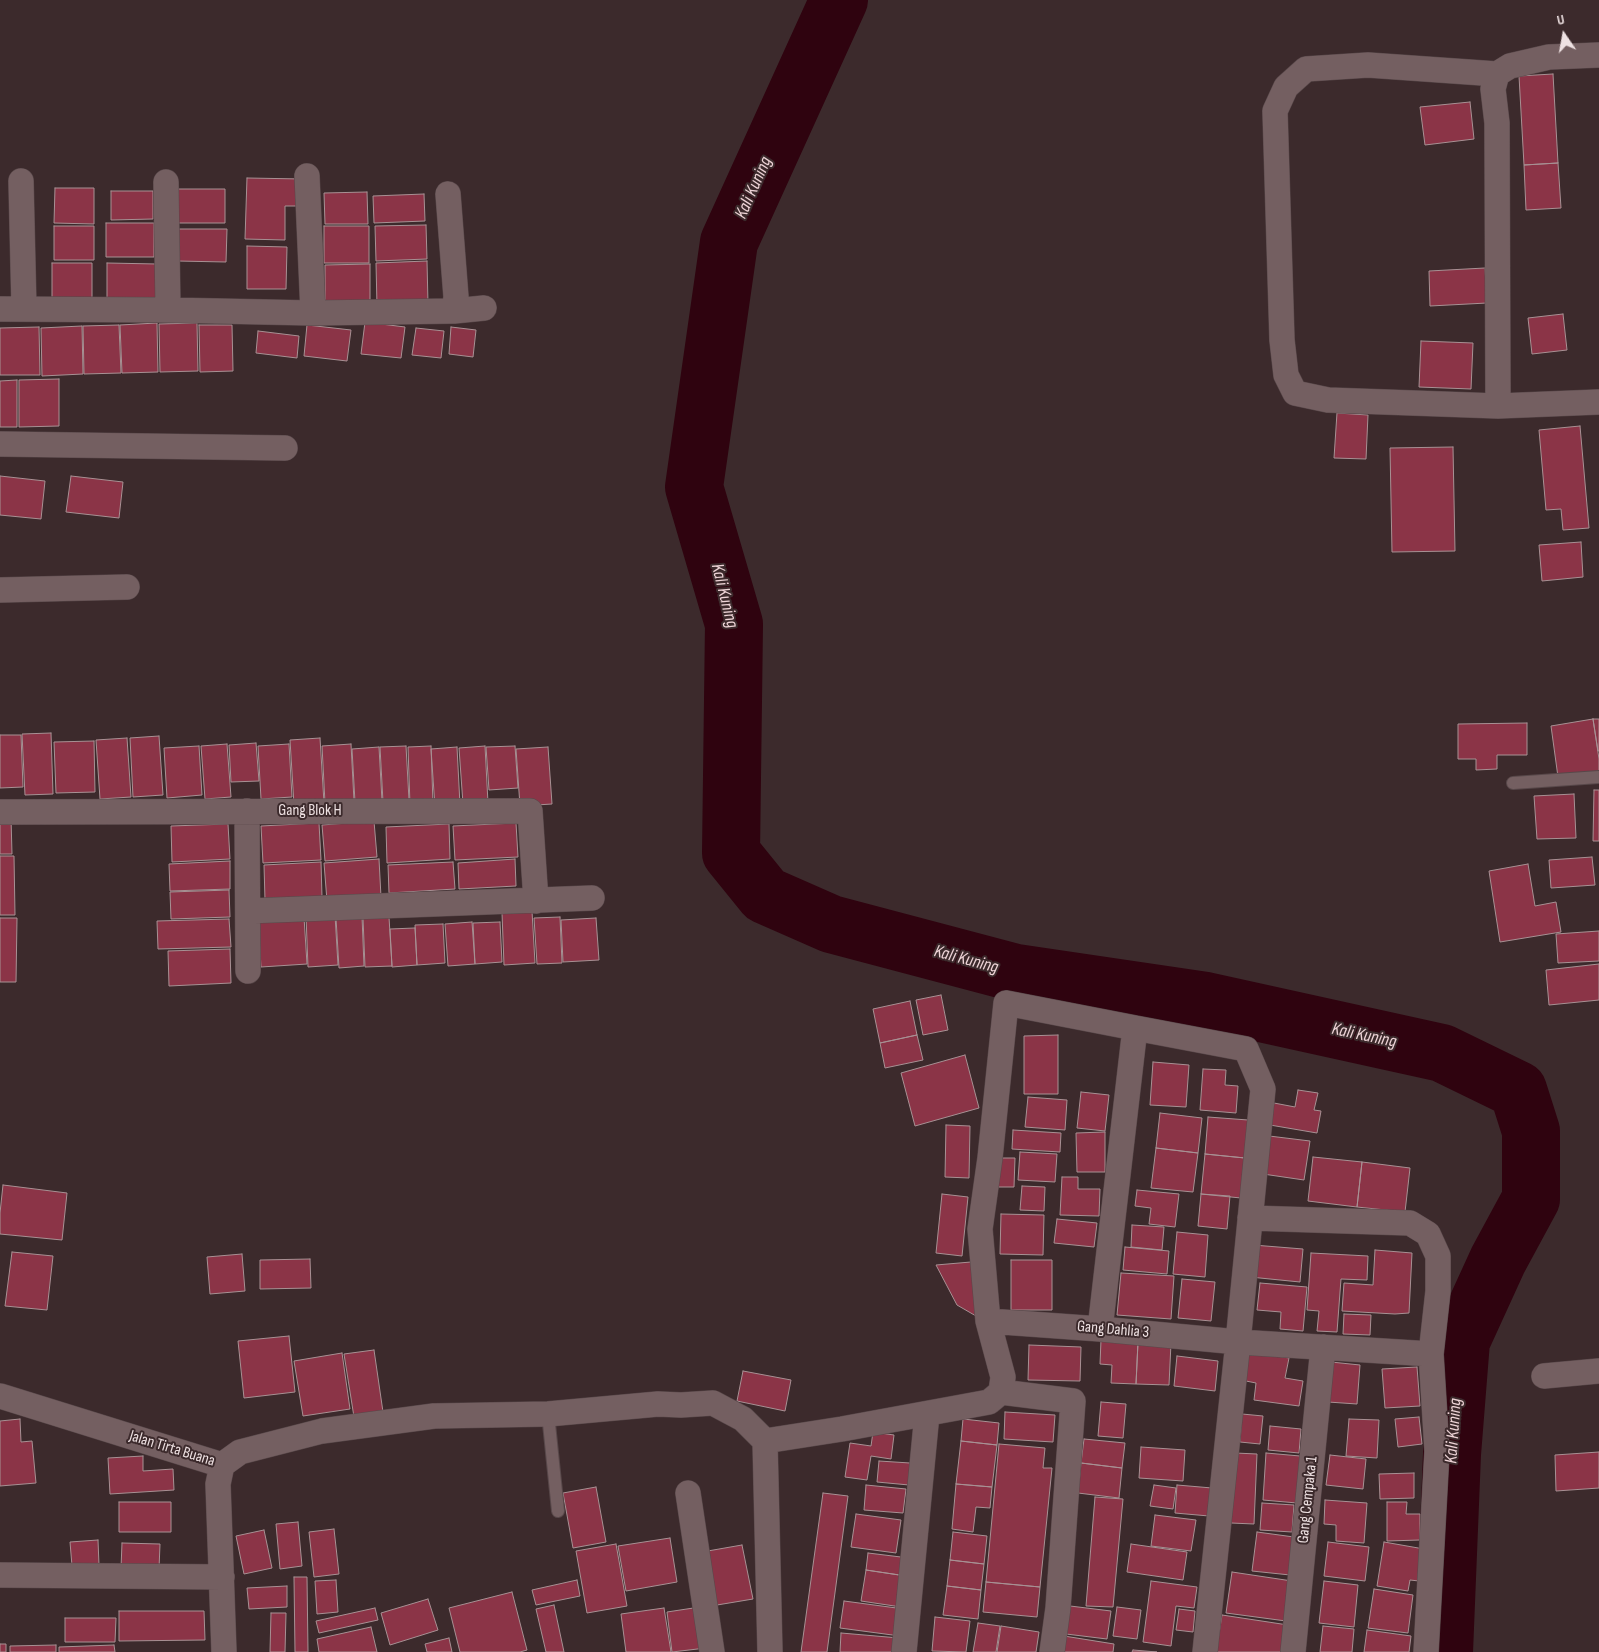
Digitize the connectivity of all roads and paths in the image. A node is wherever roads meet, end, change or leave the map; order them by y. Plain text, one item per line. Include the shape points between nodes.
1 (1599, 55) edge
2 (1497, 74) junction
3 (307, 176) dead end
4 (21, 181) dead end
5 (166, 182) dead end
6 (448, 194) dead end
7 (484, 308) dead end
8 (12, 309) edge
9 (168, 310) junction
10 (454, 311) junction
11 (313, 313) junction
12 (1599, 402) edge
13 (1498, 406) junction
14 (0, 444) edge
15 (285, 448) dead end
16 (128, 587) dead end
17 (0, 590) edge
18 (1599, 777) edge
19 (1513, 783) dead end
20 (247, 810) junction
21 (0, 812) edge
22 (592, 898) dead end
23 (536, 901) junction
24 (248, 911) junction
25 (248, 971) dead end
26 (1135, 1028) junction
27 (1250, 1218) junction
28 (988, 1321) junction
29 (1100, 1329) junction
30 (1238, 1342) junction
31 (1323, 1347) junction
32 (1431, 1354) junction
33 (1599, 1371) edge
34 (1544, 1376) dead end
35 (1001, 1392) junction
36 (0, 1396) edge
37 (548, 1414) junction
38 (927, 1414) junction
39 (765, 1441) junction
40 (222, 1465) junction
41 (688, 1493) dead end
42 (558, 1511) dead end
43 (0, 1575) edge
44 (222, 1577) junction
45 (224, 1652) edge
46 (712, 1652) edge
47 (770, 1652) edge
48 (904, 1652) edge
49 (1052, 1652) edge
50 (1205, 1652) edge
51 (1293, 1652) edge
52 (1426, 1652) edge

1 - 2 street via 1549,57 1510,66
2 - 13 street via 1493,88
2 - 13 street via 1368,65 1306,69 1286,87 1275,111 1282,340 1286,375 1295,393 1328,400
3 - 11 street
4 - 8 street
5 - 9 street
6 - 10 street via 456,297
7 - 10 street
8 - 9 street
9 - 11 street
10 - 11 street
12 - 13 street
14 - 15 street
16 - 17 street
18 - 19 lane
20 - 21 street, Gang Blok H
20 - 23 street, Gang Blok H via 530,811
20 - 24 street
22 - 23 street
23 - 24 street
24 - 25 street
26 - 27 street via 1246,1049 1262,1089
26 - 28 street via 1006,1003 980,1229
26 - 29 street
27 - 30 street
27 - 32 street via 1410,1223 1428,1234 1438,1256
28 - 29 street, Gang Dahlia 3
28 - 35 street via 1003,1377
29 - 30 street, Gang Dahlia 3
30 - 31 street, Gang Dahlia 3
30 - 50 street
31 - 32 street, Gang Dahlia 3
31 - 51 street, Gang Cempaka 1
32 - 52 street via 1438,1451
33 - 34 street
35 - 38 street via 989,1402
35 - 49 street via 1073,1400
36 - 40 street, Jalan Tirta Buana
37 - 39 street via 658,1404 713,1403 743,1418
37 - 40 street via 434,1416 322,1431 240,1452
37 - 42 lane
38 - 39 street
38 - 48 street
39 - 47 street
40 - 44 street, Jalan Tirta Buana via 218,1484
41 - 46 street
43 - 44 street
44 - 45 street, Jalan Tirta Buana

